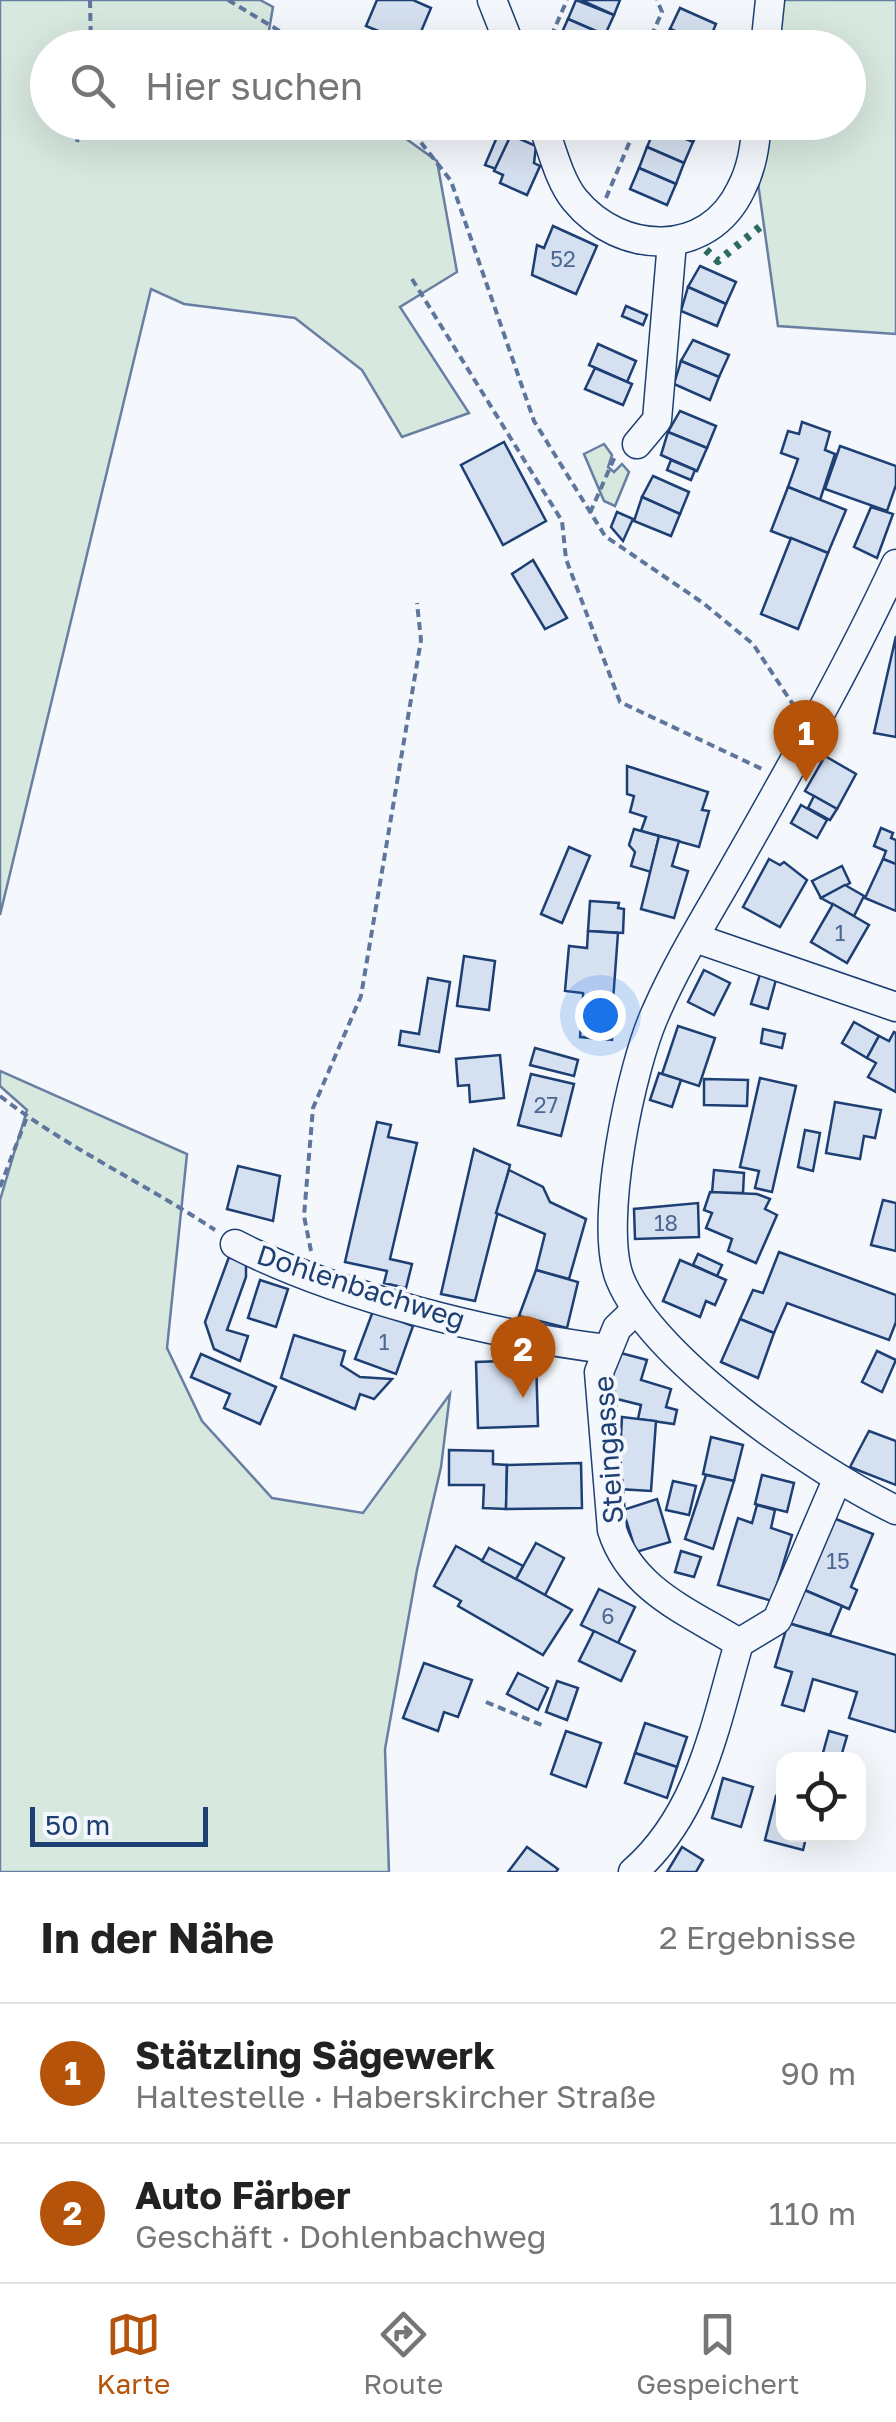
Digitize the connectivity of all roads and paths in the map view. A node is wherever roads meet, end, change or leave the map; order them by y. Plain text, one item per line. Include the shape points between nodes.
1 (90, 0) edge
2 (228, 0) edge
3 (492, 0) edge
4 (567, 0) edge
5 (657, 0) edge
6 (770, 0) edge
7 (91, 30) edge
8 (278, 30) edge
9 (504, 30) edge
10 (554, 30) edge
11 (654, 30) edge
12 (767, 30) edge
13 (419, 140) edge
14 (549, 140) edge
15 (631, 140) edge
16 (755, 140) edge
17 (597, 221) junction
18 (672, 242) junction
19 (412, 279) dead end
20 (637, 444) joint
21 (590, 513) junction
22 (896, 564) edge
23 (416, 603) dead end
24 (809, 736) junction
25 (784, 780) junction
26 (695, 938) junction
27 (896, 1007) edge
28 (0, 1096) edge
29 (27, 1117) junction
30 (0, 1187) edge
31 (235, 1244) joint
32 (345, 1286) junction
33 (636, 1309) junction
34 (606, 1349) junction
35 (837, 1480) junction
36 (896, 1510) edge
37 (740, 1644) junction
38 (486, 1702) dead end
39 (544, 1726) dead end
40 (634, 1872) edge

1 - 7 path
2 - 8 path
3 - 9 street
4 - 10 path
5 - 11 path via 662,12
6 - 12 street
13 - 21 path via 452,181 534,421
14 - 17 street via 573,198
15 - 17 path
16 - 18 street via 740,193 717,221
17 - 18 street via 643,242
18 - 20 street via 657,420
19 - 25 path via 562,520 566,559 620,702
20 - 21 path via 612,455
21 - 24 path via 605,536 753,644
22 - 24 street
23 - 32 path via 421,640 361,996 313,1108 304,1216 311,1252
24 - 25 street
25 - 26 street
26 - 27 street
26 - 33 street via 655,1014 624,1128 614,1256
28 - 29 path
29 - 30 path
29 - 31 path
31 - 32 street, Dohlenbachweg
32 - 34 street, Dohlenbachweg via 537,1340
33 - 34 street, Steingasse
33 - 35 street via 712,1384
34 - 37 street, Steingasse via 599,1372 602,1431 619,1552 660,1596
35 - 36 street
35 - 37 street via 777,1620
37 - 40 street via 684,1814
38 - 39 path

